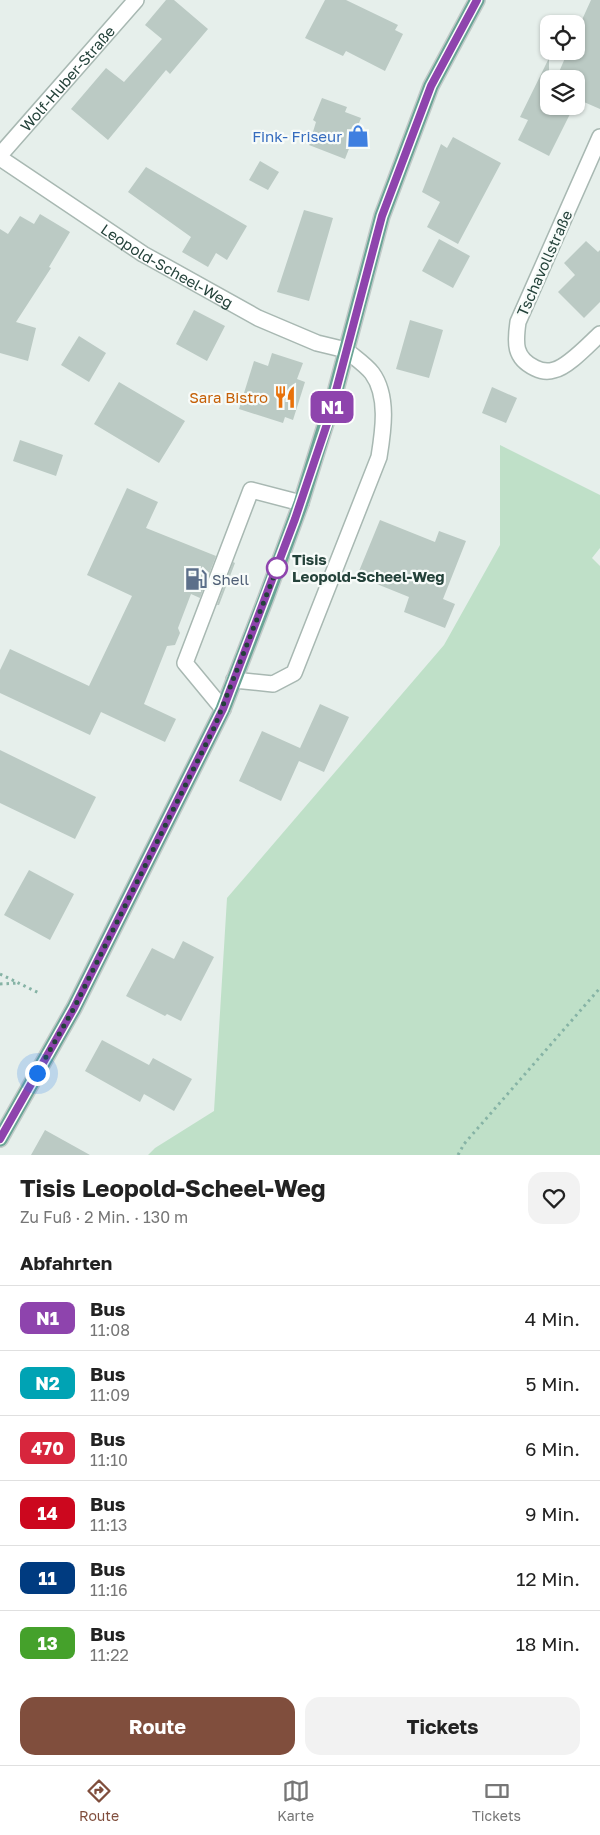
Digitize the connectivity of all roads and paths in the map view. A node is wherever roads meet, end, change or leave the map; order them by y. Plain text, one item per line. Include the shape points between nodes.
1 (136, 0) edge
2 (477, 0) edge
3 (600, 137) edge
4 (0, 157) edge
5 (600, 334) edge
6 (346, 350) junction
7 (301, 503) junction
8 (234, 680) junction
9 (223, 709) junction
10 (0, 974) edge
11 (19, 983) junction
12 (0, 984) edge
13 (600, 988) edge
14 (39, 993) dead end
15 (0, 1139) edge
16 (458, 1155) edge

1 - 4 street, Wolf-Huber-Straße
2 - 6 main road via 431,86 386,207
3 - 5 street, Tschavollstraße via 518,322 517,351 525,363 541,371 555,370
4 - 6 street, Leopold-Scheel-Weg via 143,254 249,314 317,343
6 - 7 main road
6 - 8 street via 372,373 380,390 383,432 378,457 294,673 273,684
7 - 8 main road
7 - 9 street via 251,490 184,663
8 - 9 main road
9 - 15 main road via 74,1008
10 - 11 path
11 - 12 path
11 - 14 path
13 - 16 path via 464,1144

